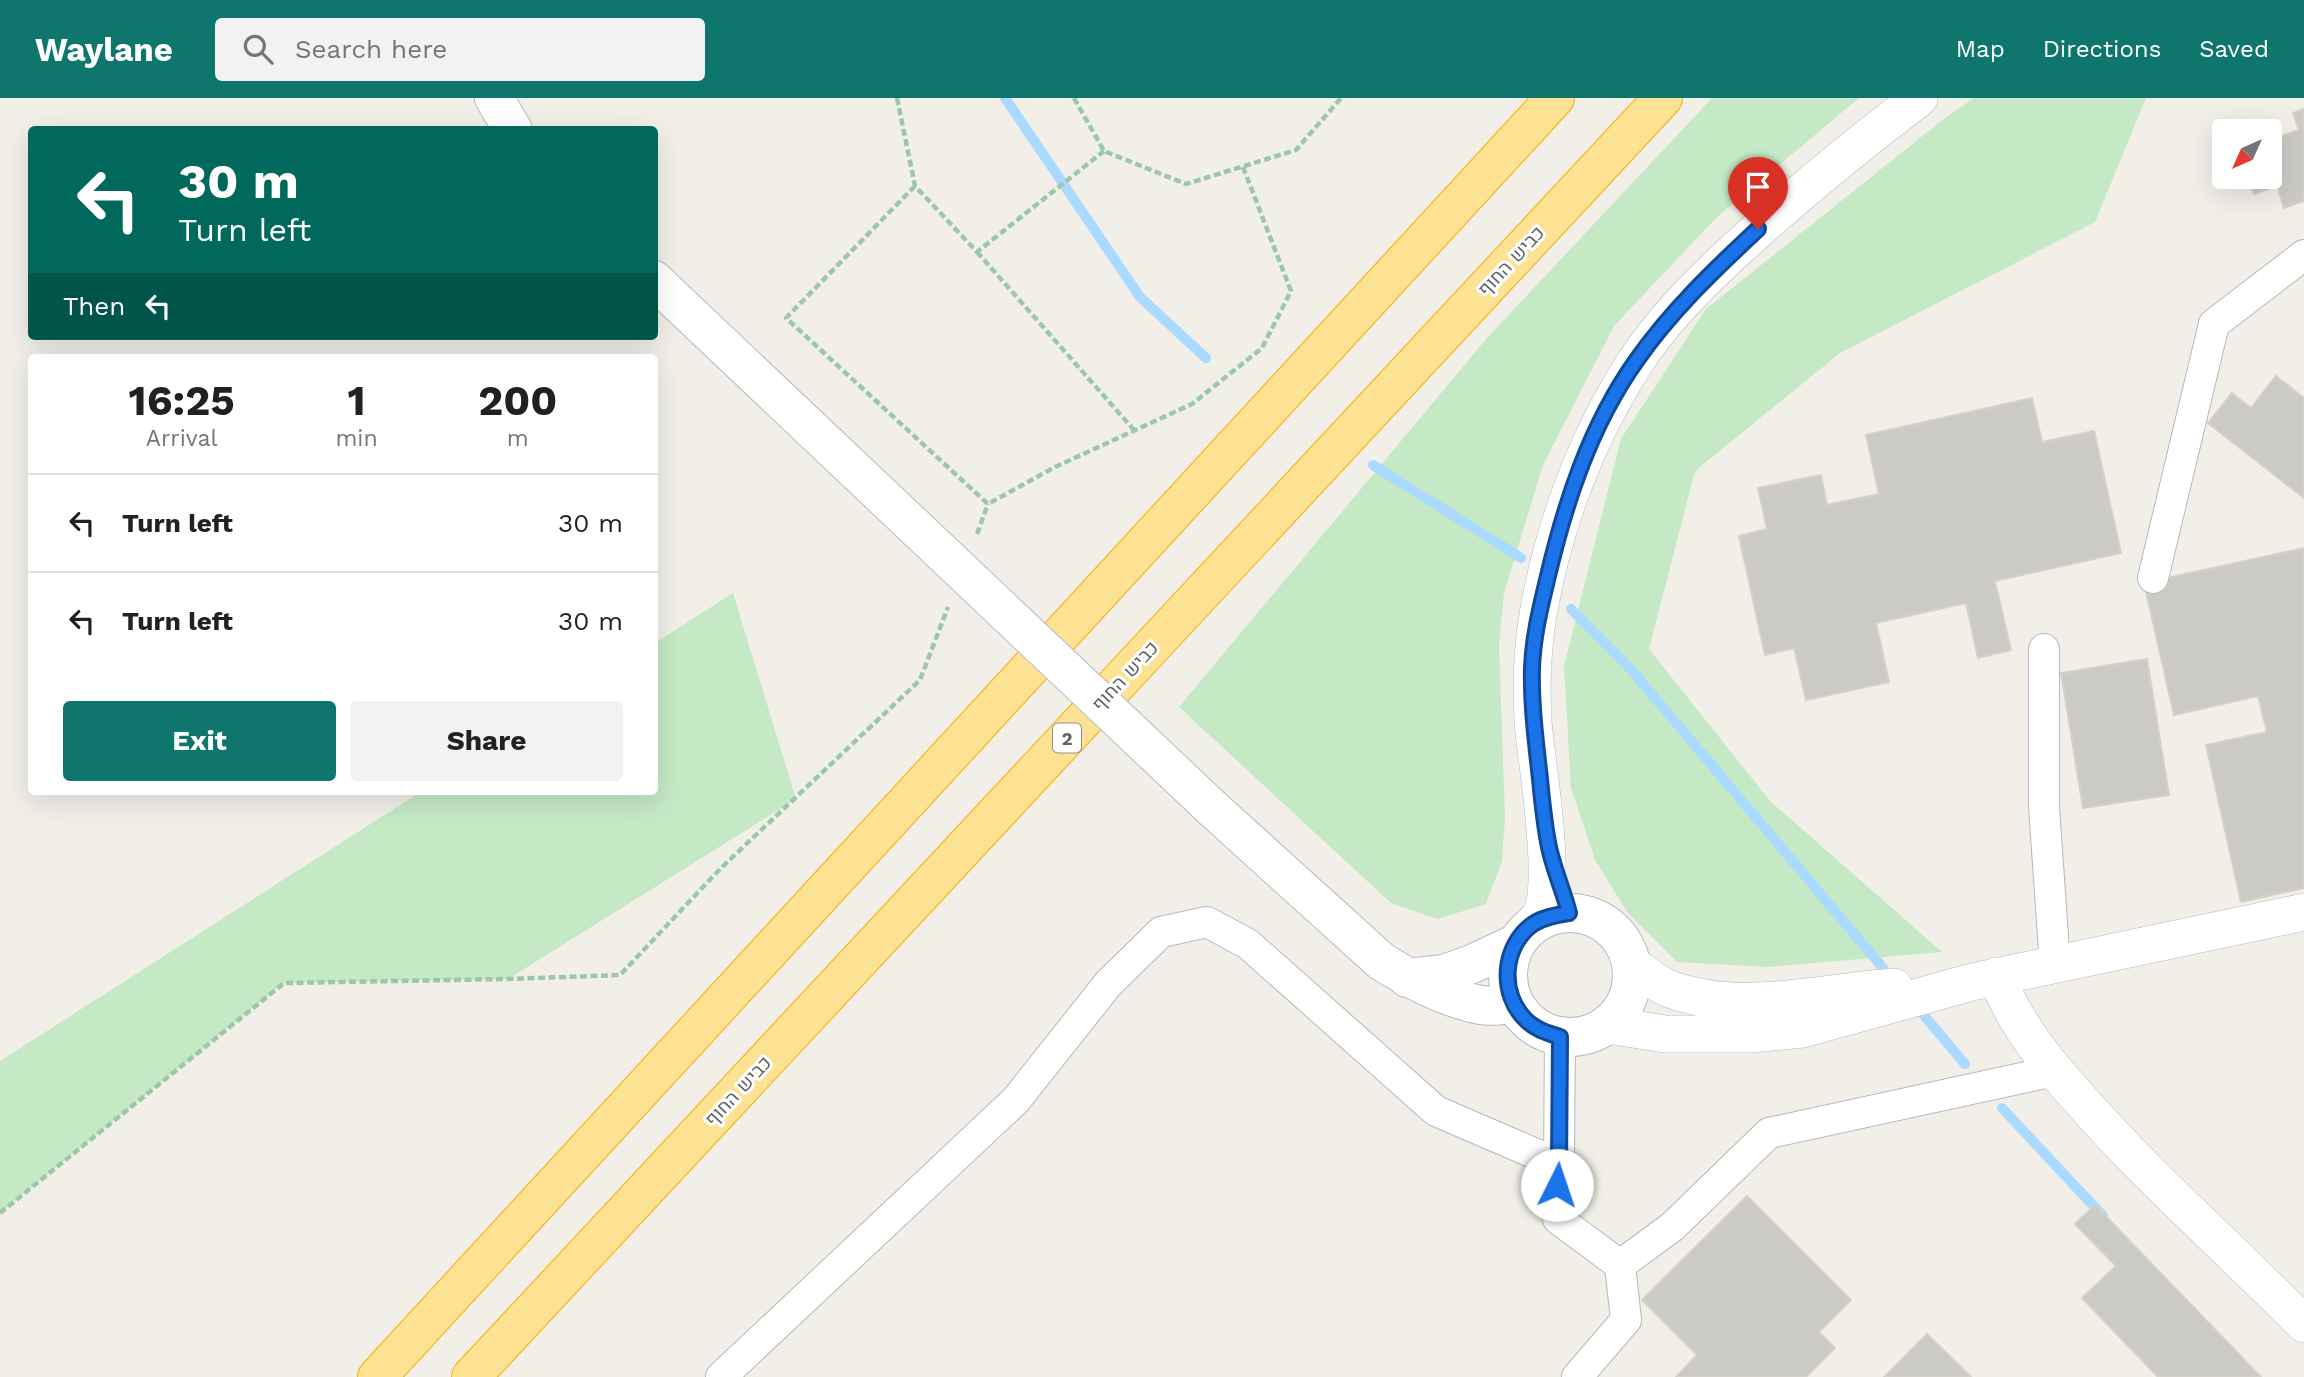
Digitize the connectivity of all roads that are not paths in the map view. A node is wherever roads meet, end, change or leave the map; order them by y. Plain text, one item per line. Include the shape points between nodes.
1 (494, 98) edge
2 (1555, 98) edge
3 (1663, 98) edge
4 (1919, 98) edge
5 (511, 126) edge
6 (2304, 256) edge
7 (665, 290) edge
8 (2153, 578) dead end
9 (2044, 649) dead end
10 (2304, 912) edge
11 (1540, 927) junction
12 (1631, 964) junction
13 (2055, 965) junction
14 (1407, 978) junction
15 (1984, 979) junction
16 (1514, 1004) junction
17 (1608, 1025) junction
18 (1560, 1037) junction
19 (2054, 1071) junction
20 (1559, 1164) junction
21 (1620, 1265) junction
22 (2304, 1324) edge
23 (377, 1377) edge
24 (471, 1377) edge
25 (721, 1377) edge
26 (1577, 1377) edge

1 - 5 main road
2 - 23 highway
3 - 24 highway, כביש החוף / 2
4 - 11 street via 1810,184 1713,271 1634,363 1600,423 1574,481 1538,613 1532,667 1533,723 1548,844
6 - 8 street via 2214,324
7 - 14 main road, bridge via 1212,808 1381,961
9 - 13 street via 2044,807
10 - 13 street
11 - 12 main road via 1591,916 1609,927
11 - 14 main road via 1472,964 1444,974
11 - 16 main road via 1507,974
12 - 15 street via 1664,987 1724,1001
12 - 17 main road via 1628,998
13 - 15 street
14 - 16 main road via 1483,1006
15 - 17 street via 1803,1028 1751,1034 1665,1034
15 - 19 street via 2005,998
16 - 18 main road via 1541,1031
17 - 18 main road via 1577,1038
18 - 20 street
19 - 21 street via 1769,1133 1672,1227
19 - 22 street via 2116,1139
20 - 21 street via 1558,1219
20 - 25 street via 1436,1111 1248,944 1207,922 1161,933 1108,984 1016,1100
21 - 26 street via 1626,1320

